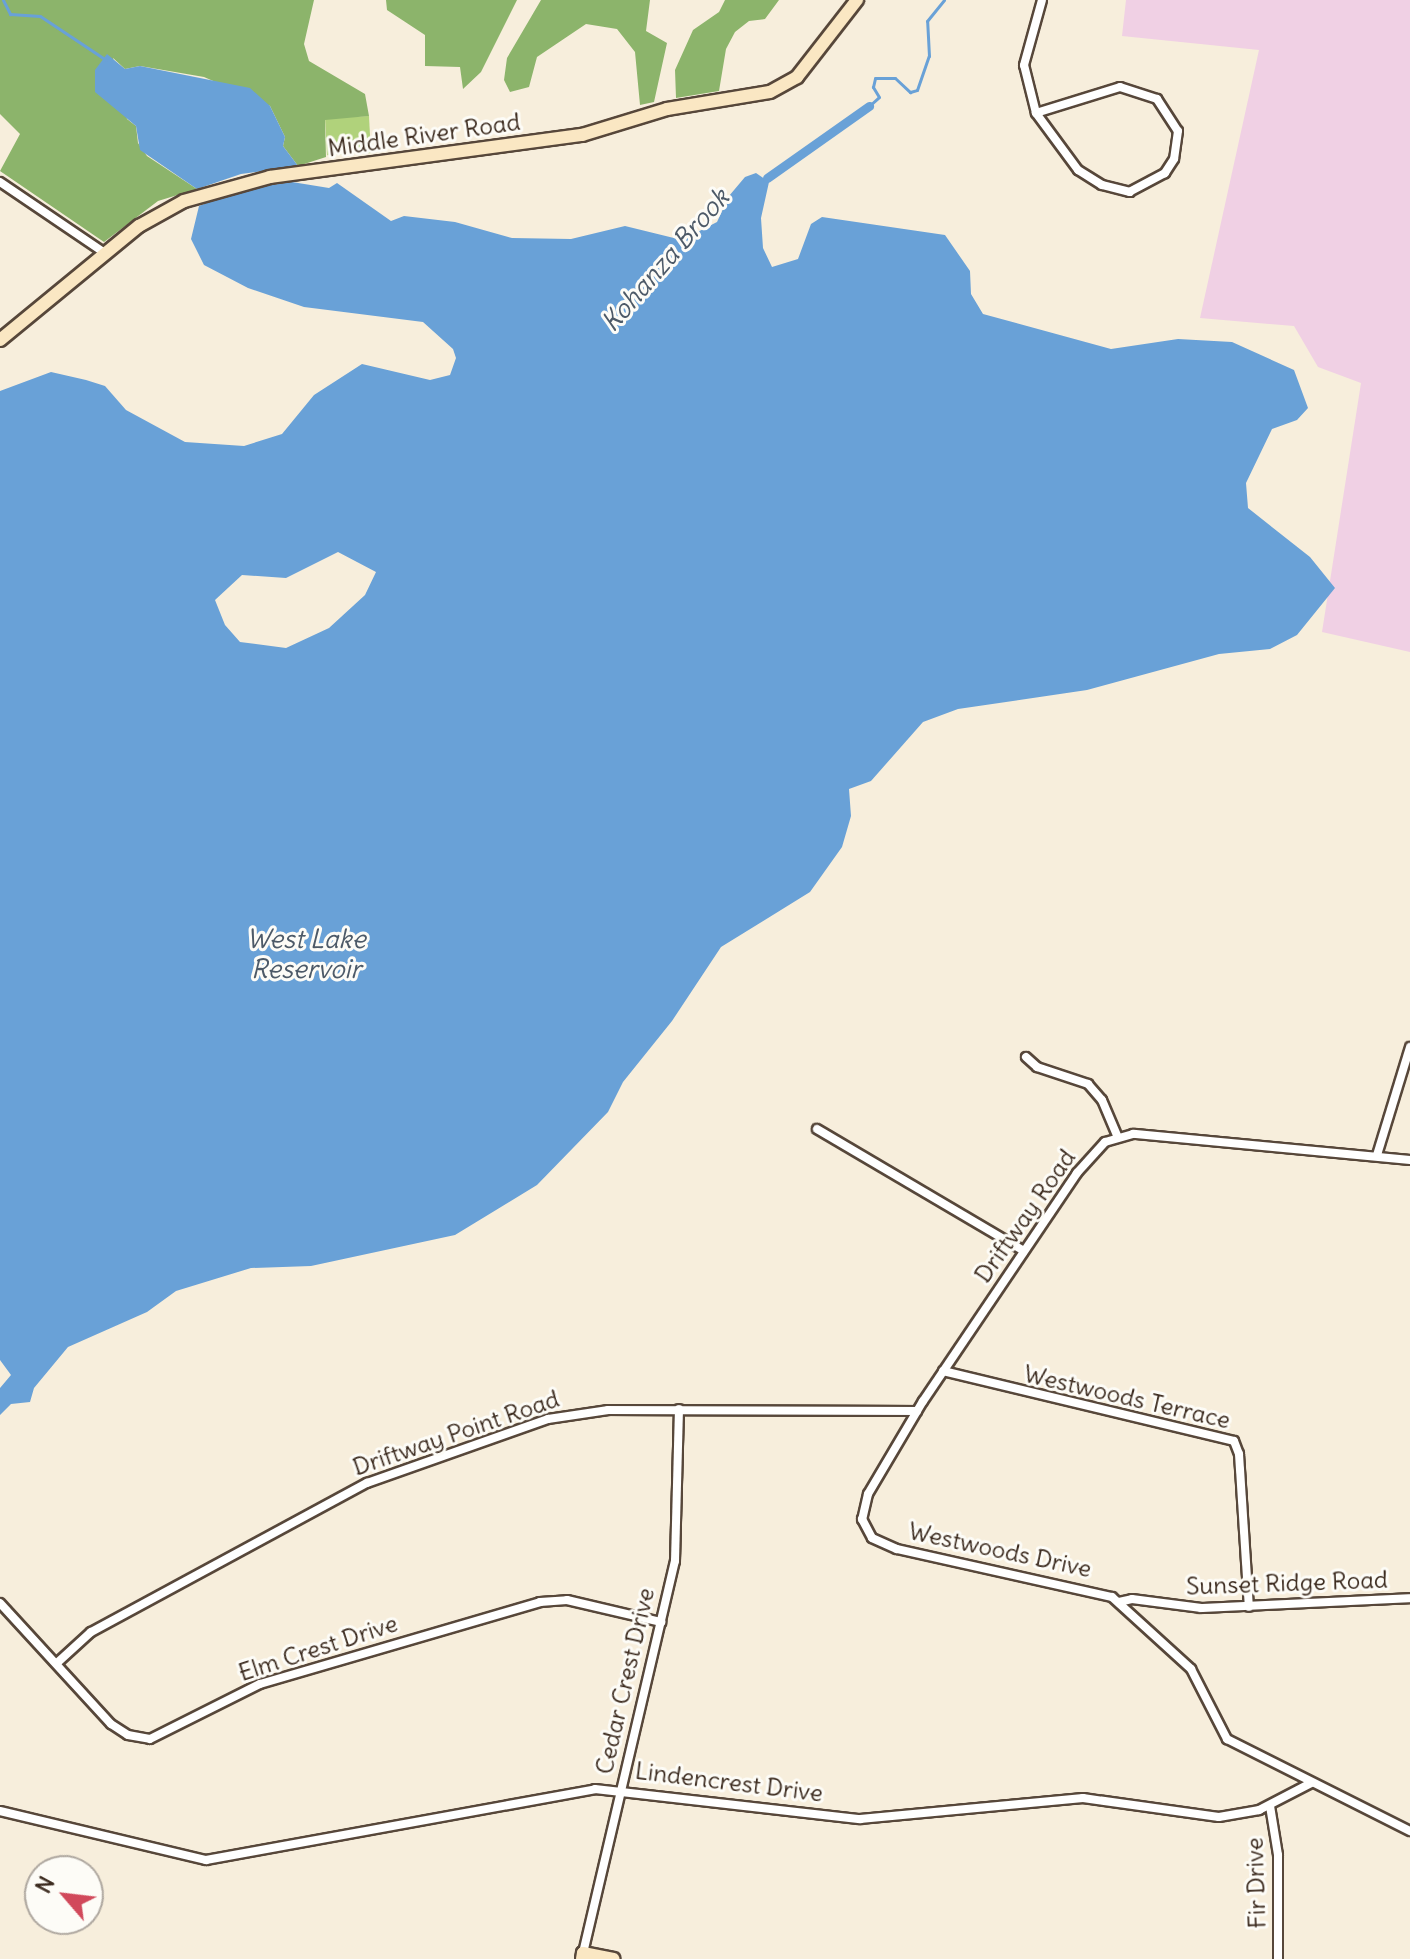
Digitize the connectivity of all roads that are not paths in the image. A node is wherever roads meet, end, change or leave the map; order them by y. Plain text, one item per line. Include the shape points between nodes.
1 (857, 0) edge
2 (1042, 0) edge
3 (1036, 113) junction
4 (0, 182) edge
5 (105, 253) junction
6 (0, 340) edge
7 (1410, 1047) edge
8 (1026, 1057) dead end
9 (817, 1129) dead end
10 (1117, 1136) junction
11 (1377, 1155) junction
12 (1410, 1160) edge
13 (1024, 1251) junction
14 (943, 1371) junction
15 (679, 1409) junction
16 (917, 1411) junction
17 (1410, 1598) edge
18 (1119, 1602) junction
19 (0, 1603) edge
20 (1249, 1607) junction
21 (661, 1622) junction
22 (57, 1663) junction
23 (1311, 1783) junction
24 (622, 1789) junction
25 (1270, 1806) junction
26 (0, 1811) edge
27 (1410, 1831) edge
28 (582, 1956) edge
29 (613, 1959) edge
30 (1278, 1959) edge

1 - 5 main road, Middle River Road via 805,68 770,92 667,109 582,135 240,184 174,205
2 - 3 street via 1024,65
3 - 3 street via 1105,90 1147,93 1173,118 1178,131 1174,159 1142,189 1116,190 1089,178 1066,159
4 - 5 street
5 - 6 main road, Middle River Road
7 - 11 street
8 - 10 street via 1037,1067 1088,1084 1102,1100
9 - 13 street
10 - 11 street
10 - 13 street, Driftway Road via 1086,1161
11 - 12 street
13 - 14 street, Driftway Road
14 - 16 street, Driftway Road
14 - 20 street, Westwoods Terrace via 1234,1441
15 - 16 street, Driftway Point Road
15 - 21 street, Cedar Crest Drive via 677,1542
15 - 22 street, Driftway Point Road via 566,1414 387,1474 97,1629
16 - 18 street, Westwoods Drive via 865,1500 863,1525 872,1538 908,1552 1102,1591
17 - 20 street, Sunset Ridge Road
18 - 20 street, Sunset Ridge Road
18 - 23 street, Westwoods Drive via 1198,1677 1227,1739
19 - 22 street, Elm Crest Drive
21 - 22 street, Elm Crest Drive via 567,1600 540,1602 260,1684 150,1739 116,1729
21 - 24 street, Cedar Crest Drive
23 - 25 street, Lindencrest Drive
23 - 27 street, Westwoods Drive
24 - 25 street, Lindencrest Drive via 860,1819 1065,1798 1219,1817
24 - 26 street, Lindencrest Drive via 595,1789 211,1860
24 - 28 street, Cedar Crest Drive
25 - 30 street, Fir Drive via 1278,1855
28 - 29 main road

